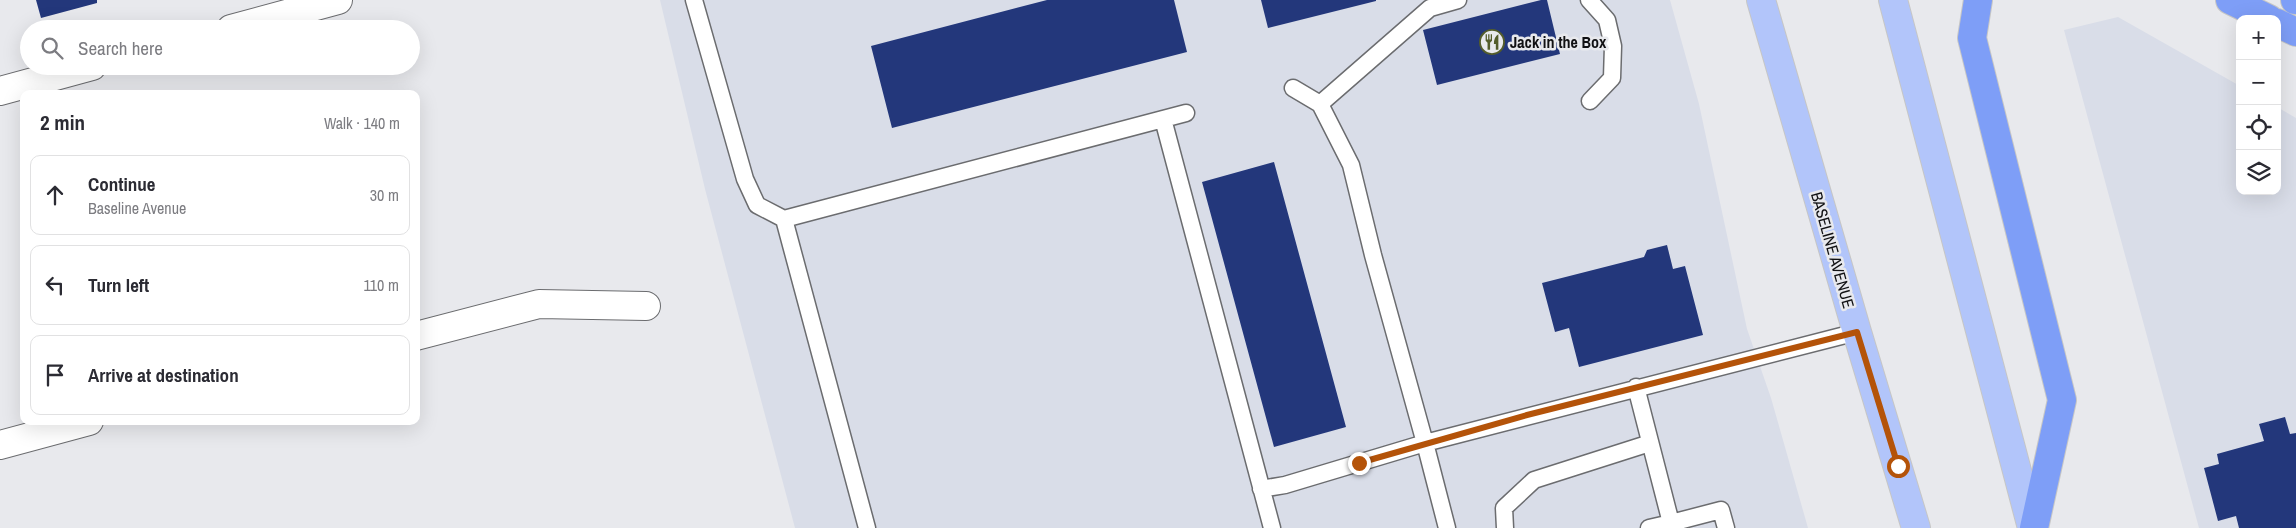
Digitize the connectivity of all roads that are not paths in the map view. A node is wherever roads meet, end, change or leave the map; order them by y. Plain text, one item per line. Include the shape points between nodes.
1 (338, 0) edge
2 (694, 0) edge
3 (1458, 0) edge
4 (1589, 0) edge
5 (1761, 0) edge
6 (1892, 0) edge
7 (1978, 0) edge
8 (2230, 0) edge
9 (2261, 15) edge
10 (264, 20) edge
11 (2281, 25) edge
12 (2296, 32) edge
13 (59, 75) edge
14 (1293, 88) dead end
15 (0, 91) edge
16 (1590, 101) dead end
17 (1320, 104) junction
18 (1186, 113) dead end
19 (1162, 119) junction
20 (784, 220) junction
21 (646, 306) dead end
22 (1857, 332) junction
23 (420, 335) edge
24 (1636, 387) junction
25 (75, 425) edge
26 (1425, 443) junction
27 (1650, 444) junction
28 (0, 445) edge
29 (1261, 489) junction
30 (1670, 523) junction
31 (867, 528) edge
32 (1272, 528) edge
33 (1447, 528) edge
34 (1505, 528) edge
35 (1649, 528) edge
36 (1726, 528) edge
37 (1916, 528) edge
38 (2033, 528) edge

1 - 10 street
2 - 20 lane via 746,179 757,205
3 - 17 lane via 1430,8
4 - 16 lane via 1607,20 1613,46 1612,78
5 - 22 main road, BASELINE AVENUE
6 - 38 main road
7 - 38 highway via 1972,38 2062,400
8 - 9 highway
11 - 12 highway
13 - 15 street
14 - 17 lane
17 - 26 lane via 1351,165
18 - 19 lane
19 - 20 lane
19 - 29 lane
20 - 31 lane
21 - 23 street via 540,304
22 - 24 lane
22 - 37 main road, BASELINE AVENUE
24 - 26 lane
24 - 27 lane
25 - 28 street
26 - 29 lane via 1285,485
26 - 33 lane
27 - 30 lane
27 - 34 lane via 1534,480 1504,508
29 - 32 lane
30 - 35 lane
30 - 36 lane via 1720,510

